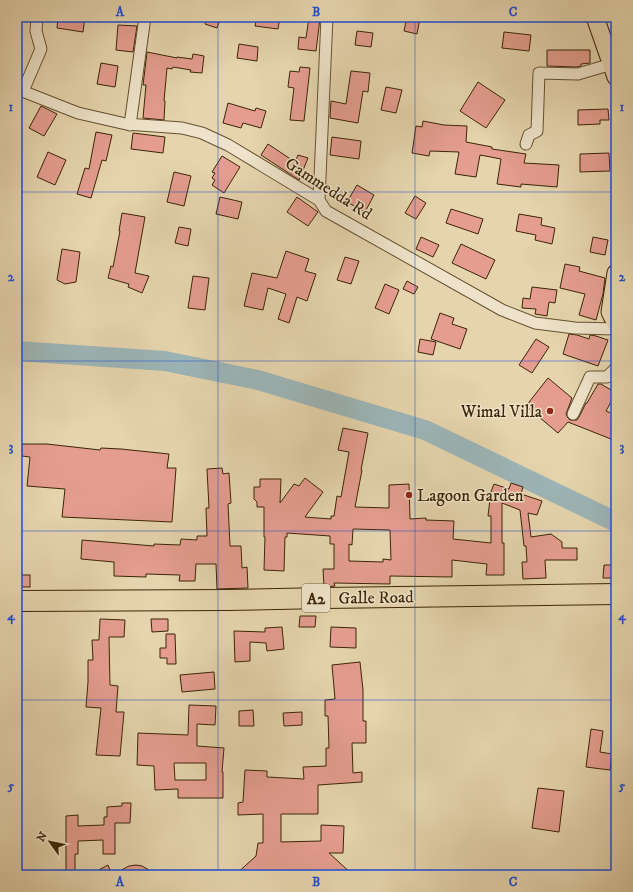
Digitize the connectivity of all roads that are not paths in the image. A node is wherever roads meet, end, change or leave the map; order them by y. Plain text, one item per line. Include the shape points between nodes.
1 (37, 17) edge
2 (145, 17) edge
3 (327, 17) edge
4 (595, 17) edge
5 (614, 71) edge
6 (20, 90) edge
7 (130, 124) junction
8 (526, 144) dead end
9 (319, 200) junction
10 (616, 273) edge
11 (616, 324) edge
12 (616, 329) edge
13 (616, 368) edge
14 (573, 414) dead end
15 (616, 594) edge
16 (17, 601) edge

1 - 6 street via 36,31 41,49
2 - 7 street
3 - 9 street
4 - 5 main road
5 - 8 street via 578,74 539,73 537,131 529,135
6 - 7 street, Gammedda Rd via 78,113
7 - 9 street, Gammedda Rd via 182,128 202,133 228,145
9 - 12 street, Gammedda Rd via 326,211 502,310 535,323 575,328
10 - 11 main road via 610,312
13 - 14 street via 607,377 590,378
15 - 16 highway, Galle Road / A2

